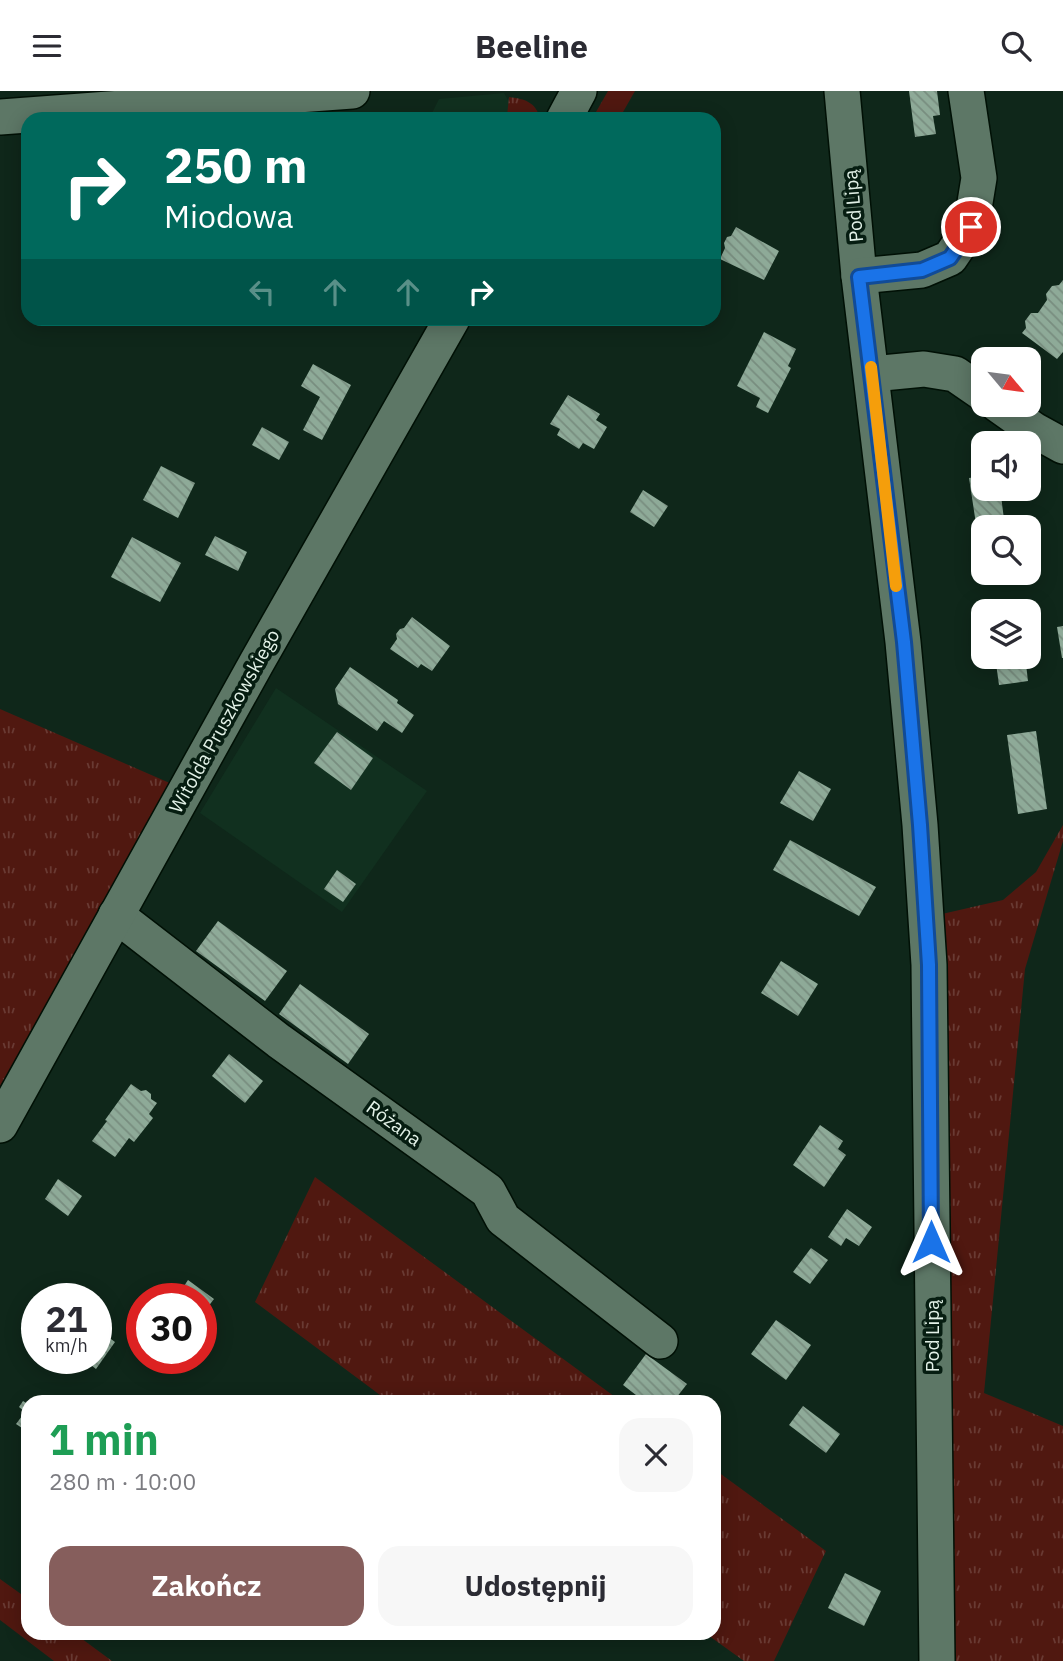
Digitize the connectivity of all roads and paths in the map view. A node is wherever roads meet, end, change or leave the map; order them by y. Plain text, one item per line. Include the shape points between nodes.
1 (352, 91) edge
2 (842, 91) edge
3 (966, 91) edge
4 (68, 112) edge
5 (21, 115) edge
6 (0, 117) edge
7 (859, 277) junction
8 (448, 326) edge
9 (872, 374) junction
10 (971, 385) edge
11 (1020, 417) edge
12 (1061, 442) edge
13 (116, 915) junction
14 (0, 1125) edge
15 (660, 1341) dead end
16 (937, 1661) edge

1 - 4 street
2 - 7 street, Pod Lipą
3 - 7 street via 979,178 971,227 950,258 922,270
5 - 6 street
7 - 9 street, Pod Lipą
8 - 13 street, Witolda Pruszkowskiego
9 - 10 street via 925,369 955,374
9 - 16 street, Pod Lipą via 904,642 929,965
11 - 12 street
13 - 14 street, Witolda Pruszkowskiego
13 - 15 street, Różana via 279,1041 488,1191 503,1219

